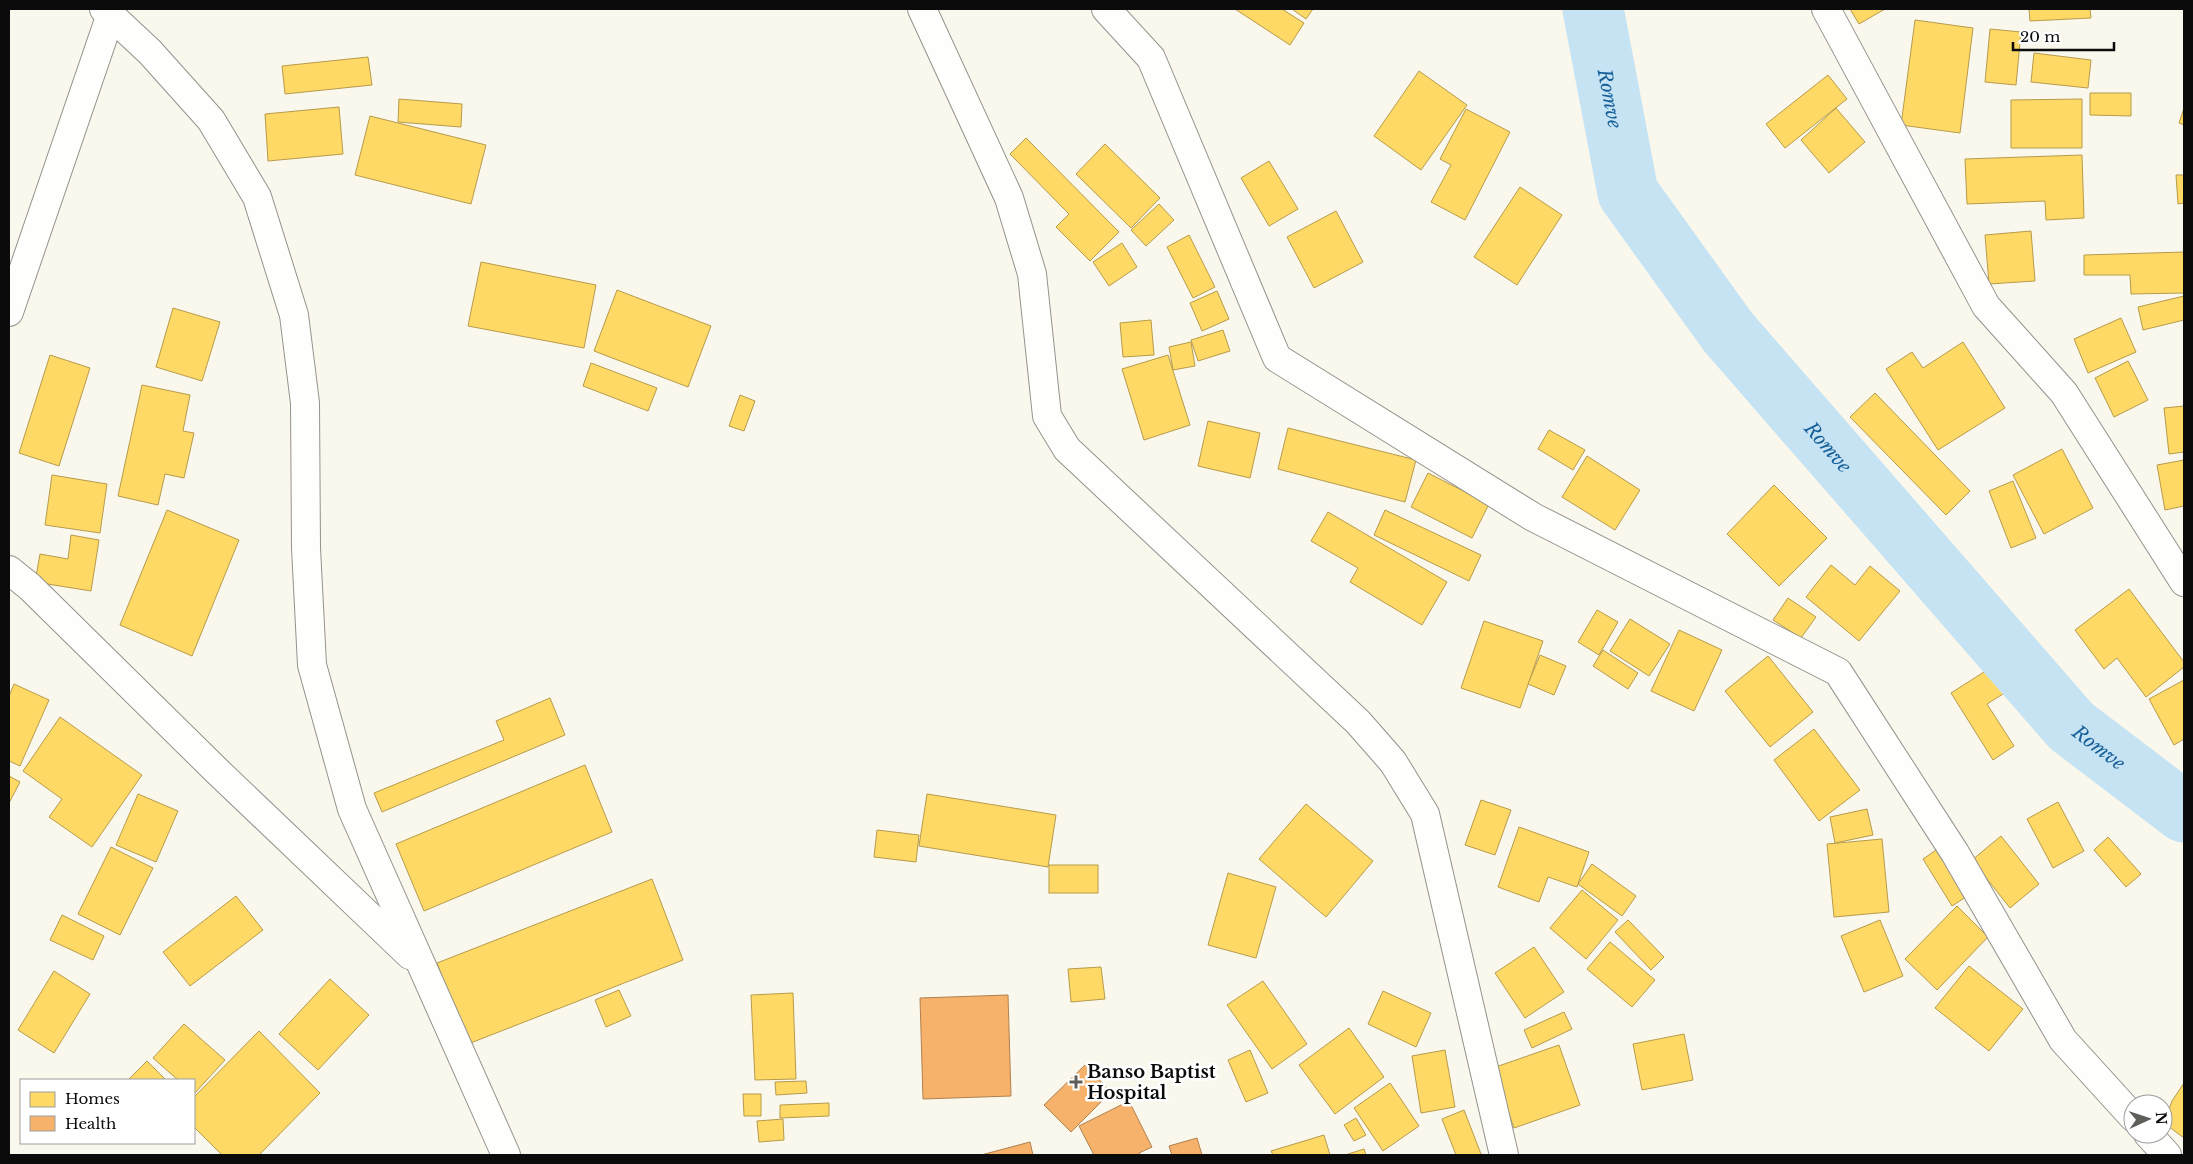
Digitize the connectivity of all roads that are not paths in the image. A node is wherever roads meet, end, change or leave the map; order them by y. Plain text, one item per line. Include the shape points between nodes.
1 (922, 9) edge
2 (1106, 9) edge
3 (1826, 9) edge
4 (107, 12) edge
5 (9, 312) edge
6 (9, 570) edge
7 (2184, 582) edge
8 (419, 964) junction
9 (2123, 1106) edge
10 (2157, 1144) edge
11 (506, 1155) edge
12 (1504, 1155) edge
13 (2167, 1155) edge

1 - 12 street via 1009,198 1032,274 1047,416 1067,450 1358,722 1393,762 1425,814
2 - 9 street via 1151,58 1277,358 1533,517 1838,672 1955,853 2063,1040
3 - 7 street via 1986,306 2064,393
4 - 5 street
4 - 8 street via 150,52 211,120 257,197 294,315 305,404 306,548 312,665 352,809
6 - 8 street
8 - 11 street
10 - 13 street

